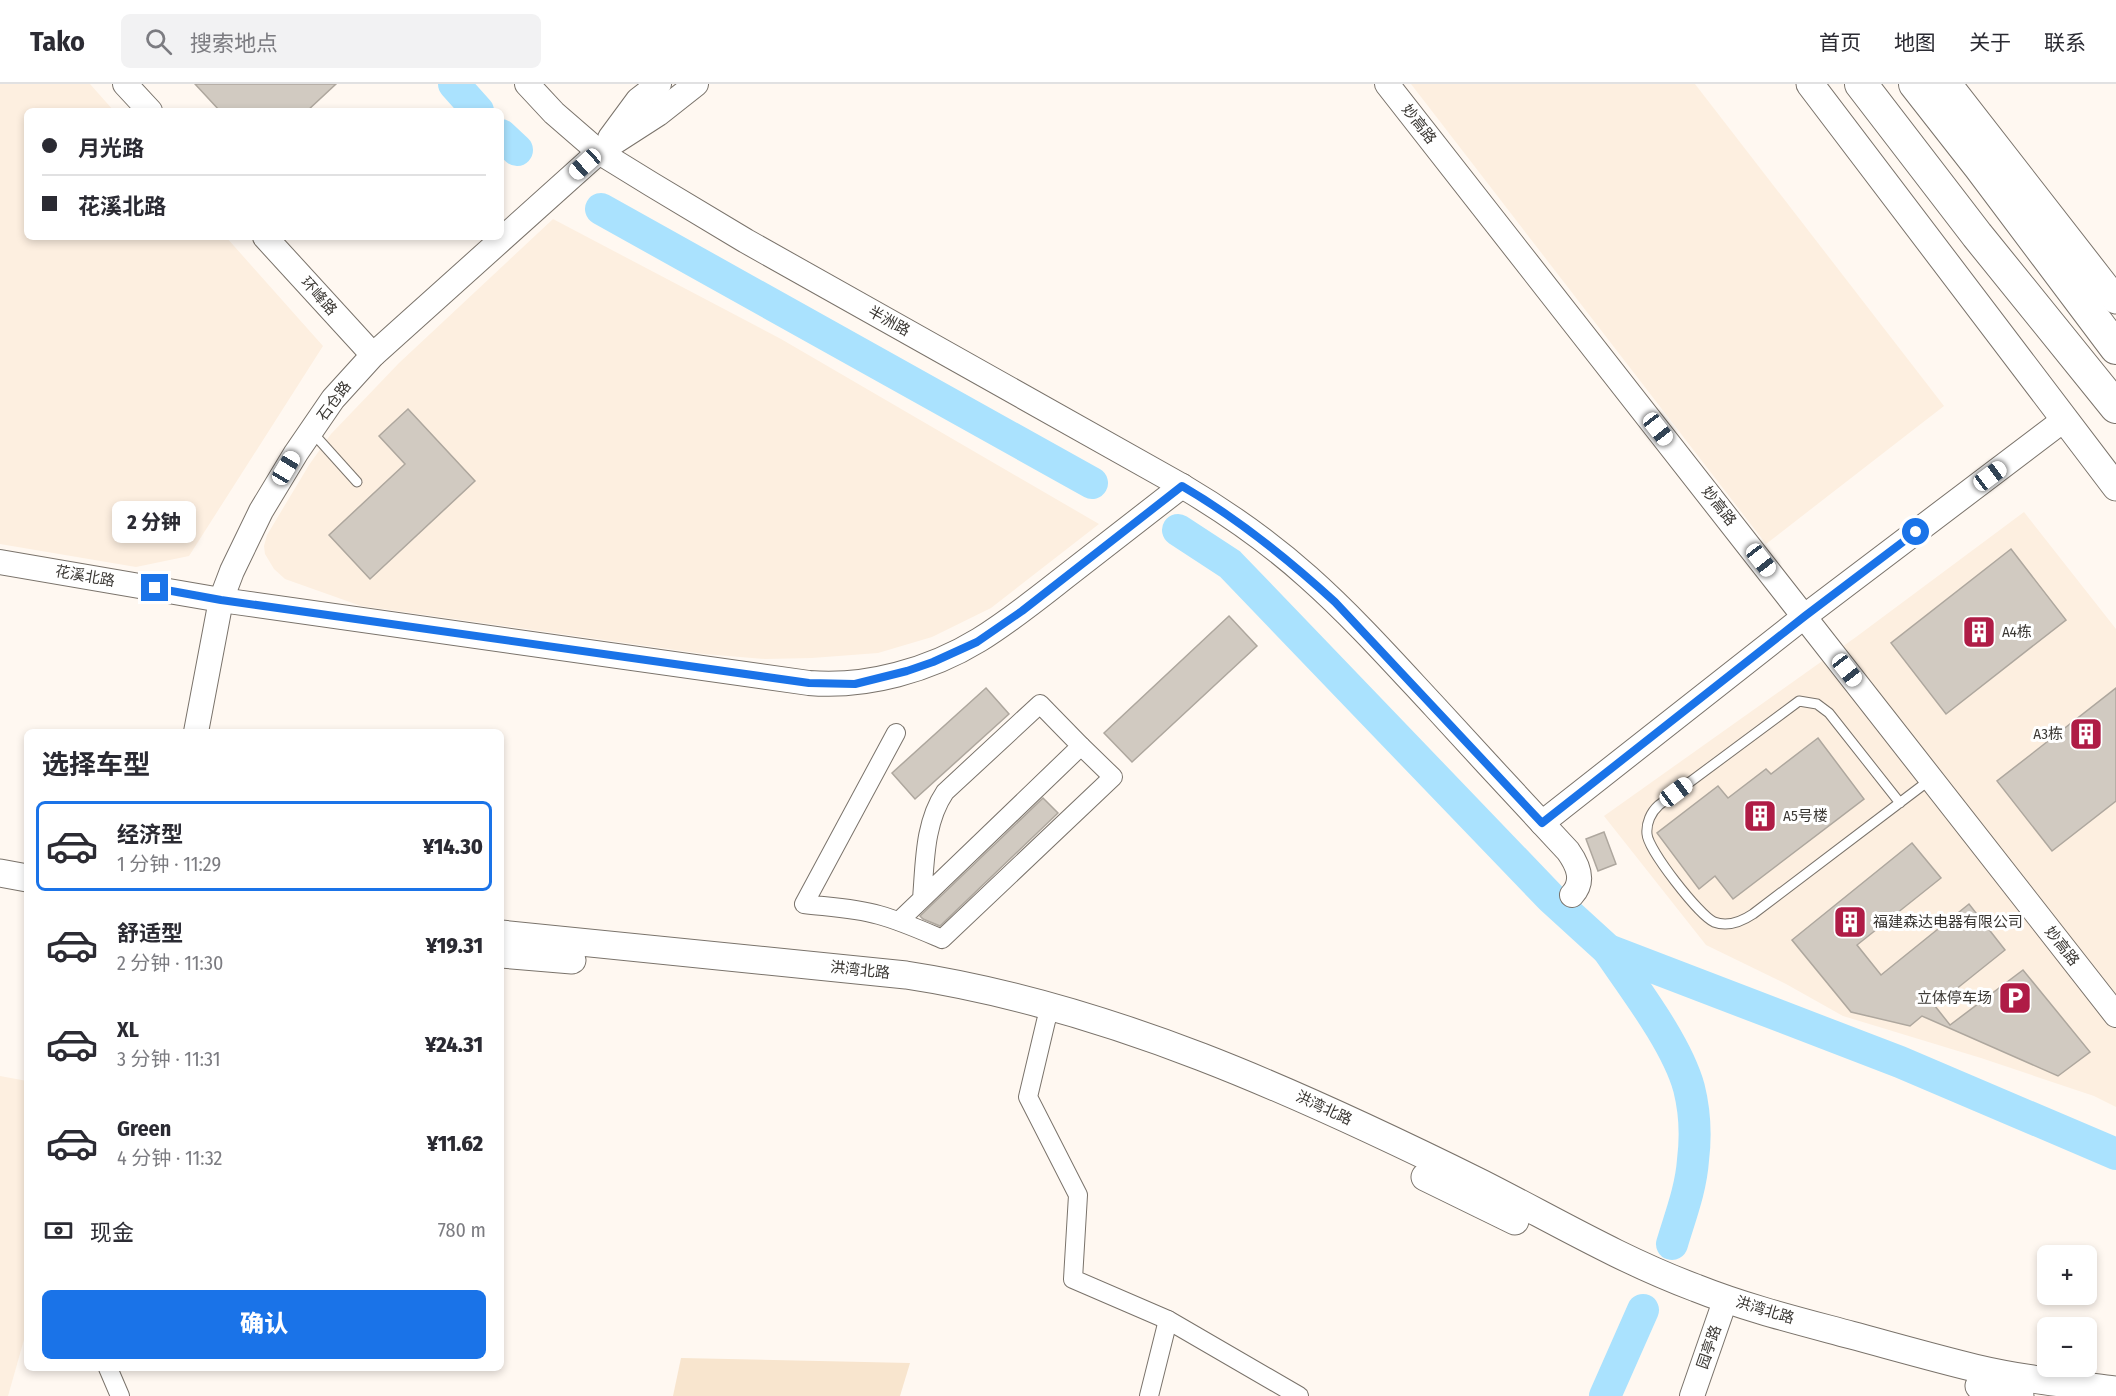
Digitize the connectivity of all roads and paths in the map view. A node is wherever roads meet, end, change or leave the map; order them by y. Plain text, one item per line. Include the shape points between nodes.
1 (126, 84) edge
2 (526, 84) edge
3 (658, 84) edge
4 (696, 84) edge
5 (1387, 84) edge
6 (1810, 84) edge
7 (1862, 84) edge
8 (1915, 84) edge
9 (1948, 84) edge
10 (147, 108) edge
11 (599, 152) junction
12 (504, 237) edge
13 (268, 240) edge
14 (501, 240) edge
15 (2116, 300) edge
16 (2116, 348) edge
17 (373, 355) junction
18 (2116, 407) edge
19 (2065, 419) junction
20 (311, 430) junction
21 (357, 482) dead end
22 (1182, 486) junction
23 (2116, 487) edge
24 (0, 562) edge
25 (221, 600) junction
26 (1805, 616) junction
27 (197, 729) edge
28 (896, 733) dead end
29 (1082, 746) junction
30 (1932, 778) junction
31 (1900, 803) junction
32 (1542, 823) junction
33 (0, 873) edge
34 (24, 877) edge
35 (0, 890) edge
36 (24, 895) edge
37 (1572, 895) dead end
38 (922, 899) junction
39 (899, 921) junction
40 (504, 934) edge
41 (504, 954) edge
42 (1049, 1014) junction
43 (2116, 1015) edge
44 (1723, 1307) junction
45 (1168, 1320) junction
46 (109, 1371) edge
47 (2116, 1390) edge
48 (120, 1396) edge
49 (1149, 1396) edge
50 (1299, 1396) edge
51 (1692, 1396) edge
52 (2020, 1396) edge

1 - 10 street
2 - 11 street, 半洲路
3 - 11 street, 石仓路 via 638,100
4 - 11 street, 石仓路
5 - 26 street, 妙高路
6 - 19 main road
7 - 18 highway
8 - 16 highway
9 - 15 main road
11 - 12 street, 石仓路
11 - 22 street, 半洲路 via 746,241
13 - 17 street, 环峰路
14 - 17 street, 石仓路
17 - 20 street, 石仓路
19 - 23 main road
19 - 26 street
20 - 21 lane
20 - 25 street, 石仓路 via 261,511
22 - 25 street, 花溪北路 via 977,642 924,665 855,684 809,683
22 - 32 street, 半洲路 via 1267,544 1335,602
24 - 25 street, 花溪北路
25 - 27 street, 石仓路
26 - 30 street, 妙高路
26 - 32 street
28 - 39 street via 804,904 856,910
29 - 38 street
29 - 38 street via 1040,704 945,792 935,806 930,825
29 - 39 street via 1113,777 942,939
30 - 31 lane
30 - 43 street, 妙高路
31 - 31 lane via 1753,914 1731,924 1715,922 1700,911 1653,852 1647,834 1648,820 1659,805 1793,704 1804,700 1829,713
32 - 37 street, 半洲路 via 1576,865 1580,879
33 - 34 main road
35 - 36 main road
38 - 39 street
40 - 42 main road, 洪湾北路 via 897,974 958,984
41 - 42 main road, 洪湾北路 via 895,990
42 - 44 main road, 洪湾北路 via 1148,1037 1297,1095 1482,1184 1597,1245 1695,1288
42 - 45 street via 1028,1097 1078,1195 1073,1278
44 - 47 main road, 洪湾北路 via 1753,1308 1978,1369
44 - 51 street, 园亭路
44 - 52 main road, 洪湾北路
45 - 49 street
45 - 50 street
46 - 48 street

